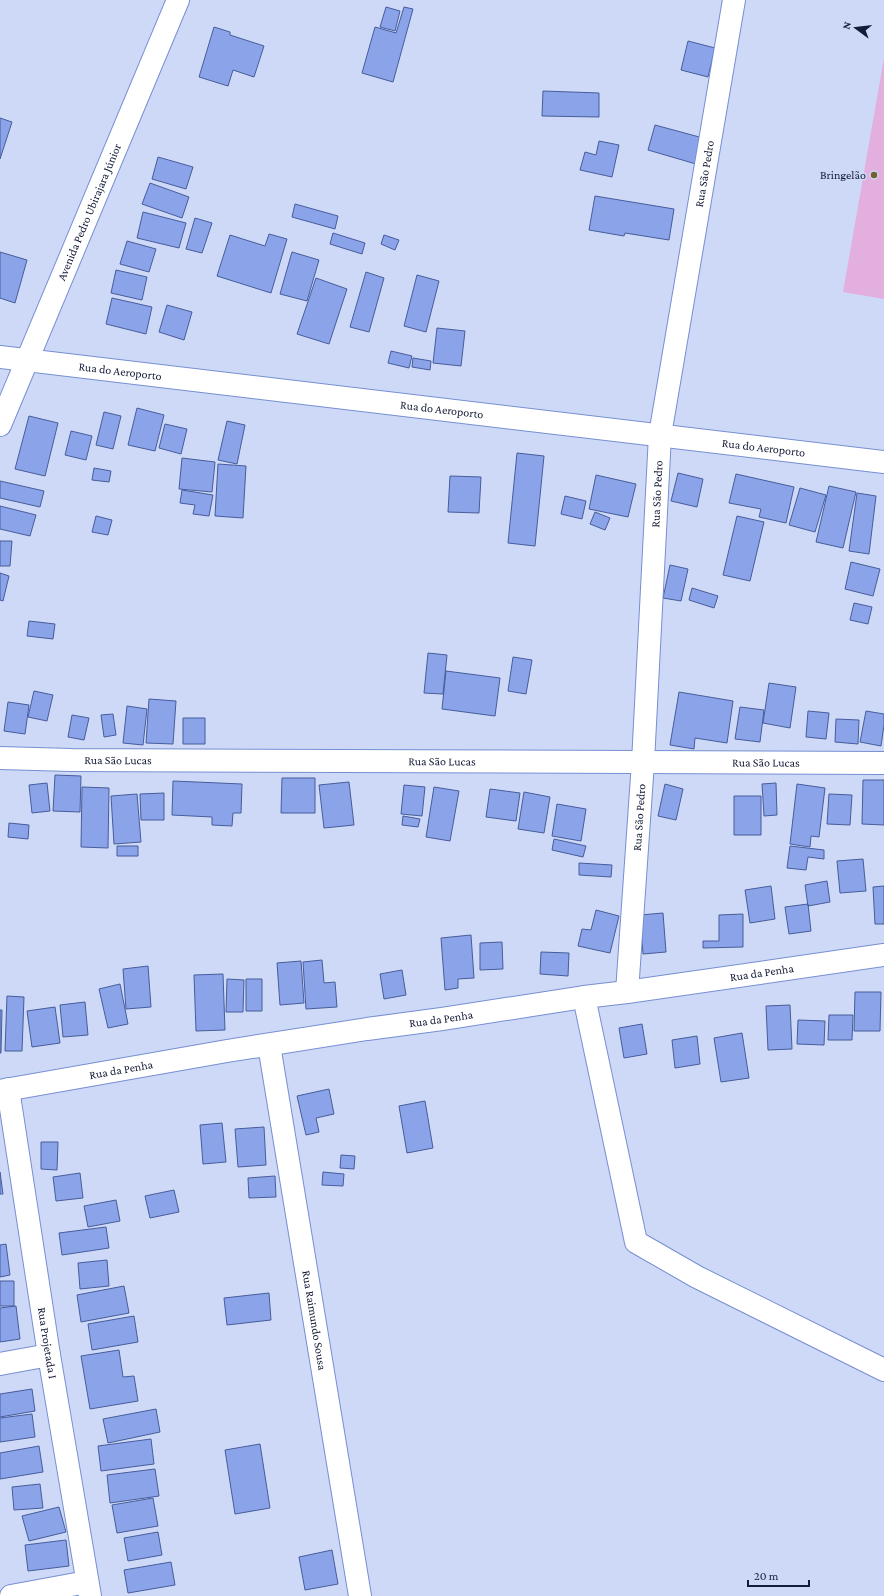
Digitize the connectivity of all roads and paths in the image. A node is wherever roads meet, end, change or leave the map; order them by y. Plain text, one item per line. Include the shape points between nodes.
1 (178, 0) edge
2 (734, 0) edge
3 (0, 358) edge
4 (26, 360) junction
5 (0, 424) edge
6 (660, 436) junction
7 (884, 462) edge
8 (0, 758) edge
9 (643, 762) junction
10 (884, 763) edge
11 (884, 955) edge
12 (627, 992) junction
13 (584, 997) junction
14 (269, 1045) junction
15 (4, 1090) edge
16 (49, 1355) junction
17 (0, 1364) edge
18 (884, 1370) edge
19 (88, 1589) edge
20 (12, 1596) edge
21 (360, 1596) edge

1 - 4 street, Avenida Pedro Ubirajara Júnior
2 - 6 street, Rua São Pedro
3 - 4 street, Rua do Aeroporto
4 - 5 street, Avenida Pedro Ubirajara Júnior
4 - 6 street, Rua do Aeroporto
6 - 7 street, Rua do Aeroporto
6 - 9 street, Rua São Pedro
8 - 9 street, Rua São Lucas
9 - 10 street, Rua São Lucas
9 - 12 street, Rua São Pedro
11 - 12 street, Rua da Penha
12 - 13 street, Rua da Penha
13 - 14 street, Rua da Penha
13 - 18 street via 636,1242 697,1277
14 - 15 street, Rua da Penha
14 - 21 street, Rua Raimundo Sousa
15 - 16 street, Rua Projetada I
16 - 17 street
16 - 19 street, Rua Projetada I
19 - 20 street

